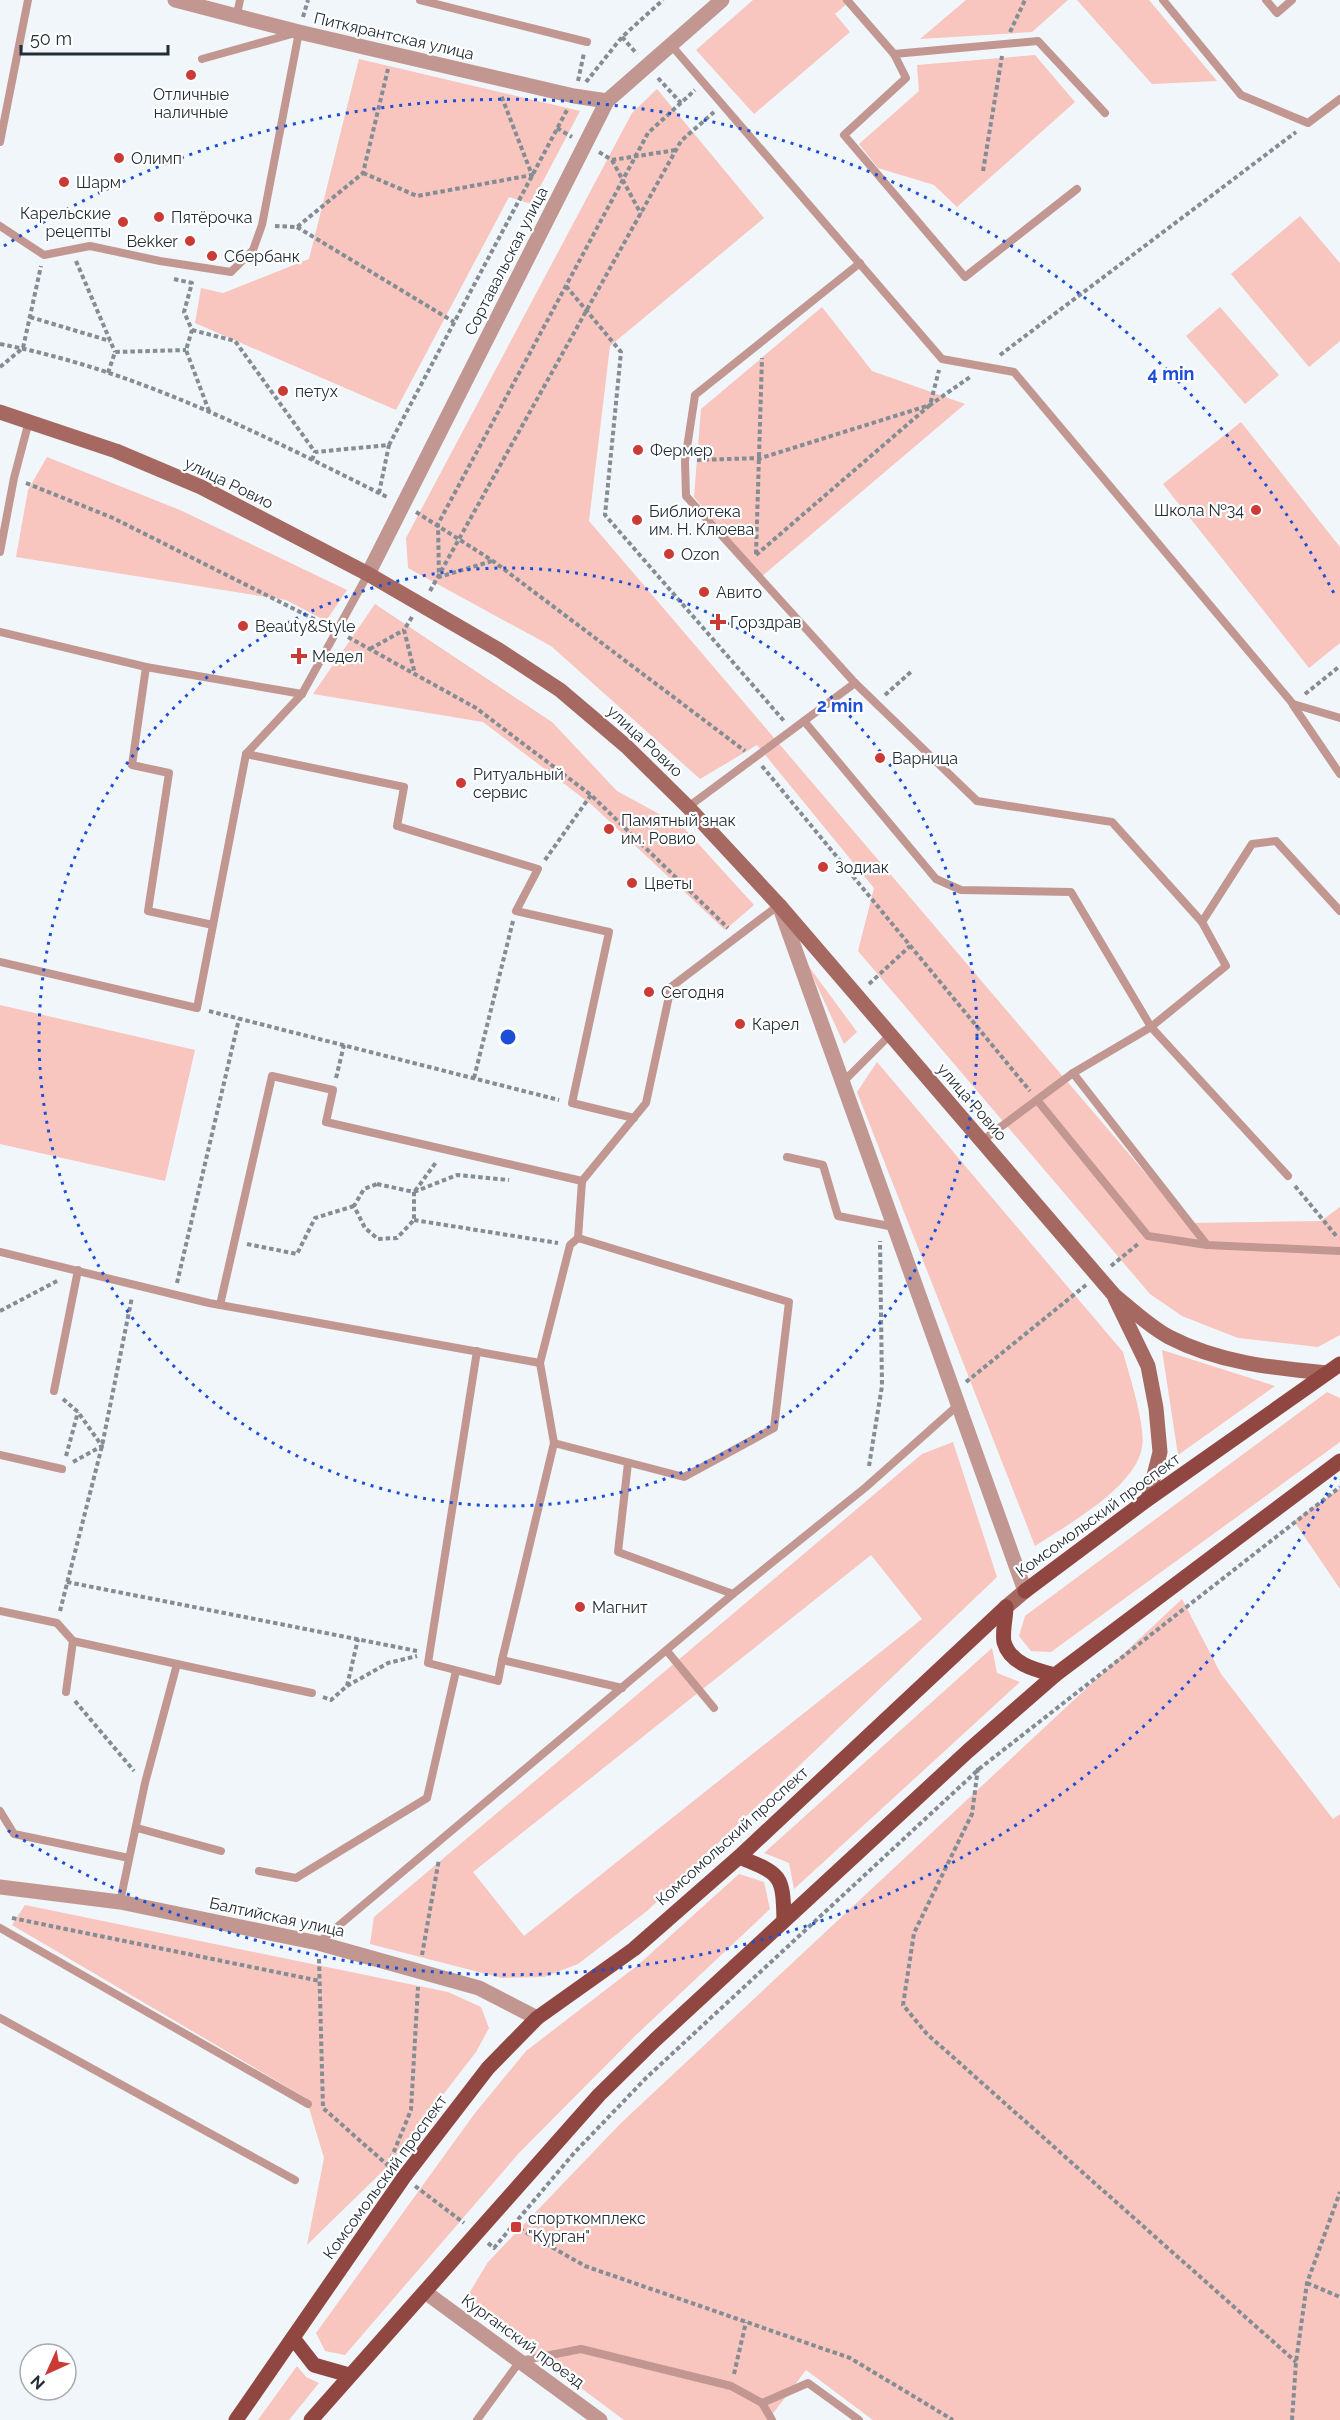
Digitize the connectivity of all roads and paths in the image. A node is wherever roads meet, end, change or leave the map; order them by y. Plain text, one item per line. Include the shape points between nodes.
1 (28, 0) edge
2 (175, 0) edge
3 (420, 0) edge
4 (663, 0) edge
5 (722, 0) edge
6 (847, 0) edge
7 (1025, 0) edge
8 (1162, 0) edge
9 (1266, 0) edge
10 (1292, 0) edge
11 (239, 7) edge
12 (299, 32) junction
13 (587, 42) joint
14 (1004, 44) junction
15 (671, 45) junction
16 (392, 53) junction
17 (894, 54) junction
18 (202, 59) dead end
19 (494, 77) junction
20 (705, 81) junction
21 (574, 96) junction
22 (1340, 99) edge
23 (607, 101) junction
24 (724, 104) junction
25 (1105, 113) dead end
26 (1308, 123) junction
27 (557, 128) junction
28 (0, 142) edge
29 (585, 144) junction
30 (676, 150) junction
31 (636, 156) junction
32 (612, 160) junction
33 (983, 171) dead end
34 (363, 173) junction
35 (532, 175) junction
36 (623, 180) junction
37 (1077, 189) dead end
38 (641, 214) junction
39 (262, 225) junction
40 (0, 226) edge
41 (297, 227) junction
42 (75, 260) dead end
43 (42, 262) dead end
44 (860, 263) junction
45 (169, 278) dead end
46 (566, 286) junction
47 (587, 311) junction
48 (30, 317) junction
49 (454, 322) junction
50 (192, 330) junction
51 (110, 341) junction
52 (763, 342) junction
53 (0, 344) edge
54 (23, 348) junction
55 (186, 350) junction
56 (115, 352) junction
57 (942, 359) junction
58 (987, 365) junction
59 (0, 367) edge
60 (108, 373) junction
61 (930, 405) junction
62 (0, 412) edge
63 (209, 412) junction
64 (29, 421) junction
65 (389, 444) junction
66 (315, 452) junction
67 (761, 458) junction
68 (312, 460) junction
69 (684, 461) junction
70 (14, 478) junction
71 (380, 493) junction
72 (403, 505) junction
73 (0, 552) edge
74 (756, 555) junction
75 (493, 561) dead end
76 (746, 563) junction
77 (368, 574) junction
78 (439, 577) junction
79 (420, 606) junction
80 (337, 630) junction
81 (404, 630) junction
82 (0, 632) edge
83 (370, 649) junction
84 (1340, 666) edge
85 (146, 667) junction
86 (913, 670) dead end
87 (415, 674) junction
88 (855, 683) junction
89 (302, 693) junction
90 (876, 703) junction
91 (1293, 705) junction
92 (1340, 718) edge
93 (804, 721) junction
94 (792, 730) junction
95 (246, 754) junction
96 (1340, 774) edge
97 (591, 795) junction
98 (688, 807) junction
99 (538, 869) junction
100 (779, 905) junction
101 (516, 911) junction
102 (1340, 911) edge
103 (1202, 922) junction
104 (213, 925) junction
105 (737, 937) junction
106 (0, 962) edge
107 (196, 1008) junction
108 (239, 1019) junction
109 (1151, 1027) junction
110 (890, 1035) junction
111 (344, 1045) junction
112 (1073, 1073) junction
113 (474, 1078) junction
114 (842, 1083) junction
115 (333, 1090) junction
116 (1037, 1100) junction
117 (572, 1103) junction
118 (634, 1118) junction
119 (982, 1141) junction
120 (446, 1149) junction
121 (787, 1157) dead end
122 (1288, 1176) joint
123 (519, 1180) dead end
124 (582, 1181) junction
125 (414, 1191) junction
126 (354, 1206) junction
127 (414, 1220) junction
128 (887, 1225) junction
129 (1148, 1236) junction
130 (578, 1238) junction
131 (1340, 1241) edge
132 (234, 1242) junction
133 (570, 1245) junction
134 (1207, 1245) junction
135 (1340, 1251) edge
136 (0, 1252) edge
137 (78, 1270) junction
138 (1098, 1276) junction
139 (134, 1286) junction
140 (174, 1295) junction
141 (1114, 1295) junction
142 (220, 1305) junction
143 (0, 1311) edge
144 (477, 1351) junction
145 (540, 1364) junction
146 (1336, 1371) edge
147 (54, 1391) joint
148 (955, 1399) junction
149 (78, 1412) junction
150 (554, 1443) junction
151 (102, 1446) junction
152 (0, 1455) edge
153 (1340, 1461) edge
154 (628, 1463) junction
155 (62, 1469) junction
156 (1340, 1487) edge
157 (866, 1488) junction
158 (1148, 1499) junction
159 (67, 1582) junction
160 (1025, 1591) junction
161 (733, 1594) junction
162 (1006, 1607) junction
163 (0, 1611) edge
164 (57, 1623) junction
165 (358, 1639) junction
166 (73, 1641) junction
167 (667, 1651) junction
168 (430, 1653) junction
169 (502, 1660) junction
170 (177, 1664) junction
171 (456, 1671) junction
172 (1055, 1675) junction
173 (347, 1686) junction
174 (622, 1688) junction
175 (66, 1692) joint
176 (312, 1693) joint
177 (714, 1708) dead end
178 (968, 1751) junction
179 (979, 1769) junction
180 (145, 1783) junction
181 (0, 1810) edge
182 (137, 1828) junction
183 (443, 1838) junction
184 (221, 1851) dead end
185 (739, 1857) junction
186 (129, 1858) junction
187 (259, 1871) dead end
188 (0, 1887) edge
189 (120, 1902) junction
190 (0, 1916) edge
191 (784, 1920) junction
192 (0, 1928) edge
193 (318, 1943) junction
194 (419, 1969) junction
195 (320, 1981) junction
196 (0, 2018) edge
197 (537, 2018) junction
198 (308, 2104) dead end
199 (388, 2166) junction
200 (404, 2178) junction
201 (295, 2180) dead end
202 (1340, 2192) edge
203 (513, 2225) junction
204 (478, 2234) junction
205 (1307, 2283) junction
206 (425, 2292) junction
207 (1340, 2297) edge
208 (746, 2322) junction
209 (293, 2338) junction
210 (520, 2361) junction
211 (1296, 2362) junction
212 (350, 2375) junction
213 (731, 2386) junction
214 (762, 2403) junction
215 (236, 2420) edge
216 (311, 2420) edge
217 (477, 2420) edge
218 (600, 2420) edge
219 (772, 2420) edge
220 (858, 2420) edge
221 (953, 2420) edge
222 (1292, 2420) edge

1 - 28 lane
2 - 11 street, Питкярантская улица
3 - 13 lane
4 - 21 path via 622,37
5 - 15 street, Сортавальская улица
6 - 17 lane
7 - 14 path
8 - 26 lane via 1241,94
9 - 10 lane via 1277,13
11 - 12 street, Питкярантская улица
12 - 16 street, Питкярантская улица
12 - 18 lane
12 - 39 lane
13 - 21 path
14 - 17 lane
14 - 25 lane via 1038,40
14 - 33 path
15 - 20 lane
15 - 23 street, Сортавальская улица
16 - 19 street, Питкярантская улица
16 - 34 path
17 - 37 lane via 906,78 844,135 965,277
19 - 21 street, Питкярантская улица
19 - 35 path
20 - 24 lane
20 - 31 path via 648,133
21 - 23 street, Питкярантская улица
21 - 27 path
22 - 26 lane
23 - 29 street, Сортавальская улица
24 - 30 path via 681,141
24 - 44 lane
26 - 58 path
27 - 29 path
27 - 35 path
29 - 32 path
29 - 72 street, Сортавальская улица
30 - 31 path
30 - 38 path
31 - 32 path
31 - 36 path
32 - 36 path
34 - 35 path via 417,196
34 - 41 path
35 - 49 path
36 - 38 path
36 - 46 path
38 - 47 path
39 - 40 lane via 253,250 231,272 90,246 44,255
39 - 41 path
41 - 49 path
42 - 51 path
43 - 48 path
44 - 52 lane
44 - 57 lane
45 - 50 path via 192,283 184,312
46 - 47 path
46 - 78 path via 438,524
47 - 78 path
47 - 94 path via 621,352 605,515
48 - 51 path
48 - 54 path
49 - 65 path
50 - 55 path
50 - 66 path via 235,340
51 - 56 path
52 - 67 path
52 - 69 lane via 695,395
53 - 54 path
54 - 59 path
54 - 60 path
55 - 56 path
55 - 63 path
56 - 60 path
57 - 58 lane
57 - 61 path
58 - 61 path
58 - 91 lane via 1014,372
60 - 63 path
61 - 67 path
61 - 74 path
62 - 64 main road, улица Ровио
63 - 68 path
64 - 70 lane
64 - 77 main road, улица Ровио via 116,451 201,487
65 - 66 path
65 - 71 path
66 - 68 path
67 - 69 path
67 - 74 path
68 - 71 path
69 - 76 lane via 686,496
70 - 73 lane
70 - 80 path via 113,518
71 - 72 path
72 - 77 street, Сортавальская улица
74 - 76 path
75 - 78 path
76 - 88 lane
77 - 79 main road, улица Ровио
77 - 80 lane
78 - 79 path
79 - 81 path
79 - 98 main road, улица Ровио via 560,690 626,746
80 - 83 path
80 - 89 lane
81 - 83 path
81 - 87 path
82 - 85 lane
83 - 87 path
84 - 91 path
85 - 89 lane
85 - 104 lane via 132,765 169,773 148,911
86 - 90 path
87 - 97 path via 476,708
88 - 90 lane
88 - 93 lane
89 - 95 lane
90 - 103 lane via 977,801 1112,822
91 - 92 lane
91 - 96 lane
93 - 94 lane
93 - 109 lane via 936,879 961,890 1071,892
94 - 98 lane
95 - 99 lane via 405,787 397,826
95 - 104 lane
97 - 99 path
97 - 105 path
98 - 100 main road, улица Ровио
99 - 101 lane
100 - 105 lane
100 - 110 main road, улица Ровио
100 - 114 street
101 - 113 path
101 - 117 lane via 609,932
102 - 103 lane via 1276,841 1252,844
103 - 109 lane via 1226,966
104 - 107 lane
105 - 118 lane via 671,987 646,1103
106 - 107 lane
107 - 108 path
108 - 111 path
108 - 140 path
109 - 112 lane
109 - 122 lane
110 - 114 lane
110 - 119 main road, улица Ровио
111 - 113 path
111 - 115 path
112 - 116 lane
112 - 134 lane
113 - 117 path
114 - 128 street
115 - 120 lane via 326,1122
115 - 132 lane via 272,1076
116 - 119 lane
116 - 129 lane
117 - 118 lane
118 - 124 lane
119 - 138 main road, улица Ровио
120 - 124 lane
120 - 125 path
121 - 128 lane via 824,1165 838,1216
122 - 131 path
123 - 125 path via 457,1175
124 - 130 lane
125 - 126 path via 377,1184 364,1189
125 - 127 path
126 - 127 path via 365,1228 378,1239 397,1238
126 - 132 path via 315,1218 297,1254
127 - 133 path
128 - 148 street
128 - 157 path via 882,1386
129 - 134 lane
129 - 138 path
130 - 133 lane
130 - 154 lane via 789,1302 774,1428 684,1478
132 - 142 lane
133 - 145 lane
134 - 135 lane
136 - 137 lane
137 - 139 lane
137 - 143 path
137 - 147 lane
138 - 141 main road, улица Ровио
138 - 148 path
139 - 140 lane
139 - 151 path
140 - 142 lane
141 - 146 main road, улица Ровио via 1168,1337 1205,1352 1246,1363
141 - 158 main road, улица Ровио via 1148,1366 1156,1408 1160,1452
142 - 144 lane
144 - 145 lane
144 - 168 lane
145 - 150 lane
146 - 158 main road, Комсомольский проспект
147 - 149 path
148 - 157 lane
148 - 160 street
149 - 151 path
149 - 155 path
150 - 154 lane
150 - 169 lane
151 - 155 path
151 - 159 path
152 - 155 lane
153 - 172 main road
154 - 161 lane via 618,1552
156 - 179 path
157 - 161 lane
158 - 160 main road, Комсомольский проспект
159 - 164 path
159 - 165 path
160 - 162 main road, Комсомольский проспект
161 - 167 lane
162 - 172 main road via 1004,1642 1015,1660
162 - 185 main road, Комсомольский проспект
163 - 164 lane
164 - 166 lane
165 - 168 path
165 - 173 path
166 - 170 lane
166 - 175 lane
167 - 174 lane
167 - 177 lane
168 - 171 lane via 428,1663
168 - 173 path via 388,1663
169 - 171 lane via 498,1681
169 - 174 lane
170 - 176 lane
170 - 180 lane
171 - 187 lane via 427,1798 296,1878
172 - 178 main road
173 - 176 path via 331,1700
174 - 183 lane
175 - 180 path
178 - 179 path
178 - 191 main road
179 - 203 path via 646,2078 574,2153
179 - 211 path via 972,1814 914,1932 903,2005 927,2034
180 - 182 lane
181 - 186 lane via 14,1834
182 - 184 lane
182 - 186 lane
183 - 193 lane
183 - 194 path
185 - 191 main road via 774,1872 784,1886
185 - 197 main road, Комсомольский проспект via 634,1949
186 - 189 lane
188 - 189 street, Балтийская улица
189 - 193 street, Балтийская улица
190 - 195 path
191 - 204 main road via 599,2095
192 - 198 lane
193 - 194 street, Балтийская улица
193 - 195 path
194 - 197 street, Балтийская улица via 479,1988
194 - 199 path via 411,2110
195 - 199 path via 323,2108
196 - 201 lane
197 - 200 main road, Комсомольский проспект via 488,2068
199 - 200 path
200 - 204 path
200 - 209 main road, Комсомольский проспект
202 - 205 path
203 - 204 path via 494,2248
203 - 208 path via 585,2266
204 - 206 main road
205 - 207 path
205 - 211 path
206 - 210 street, Курганский проезд
206 - 212 main road
208 - 213 path
208 - 221 path via 850,2358
209 - 212 main road via 314,2365
209 - 215 main road, Комсомольский проспект
210 - 213 lane via 581,2349
210 - 217 lane
210 - 218 street, Курганский проезд
211 - 222 path
212 - 216 main road
213 - 214 lane
214 - 219 lane
214 - 220 lane via 808,2383

